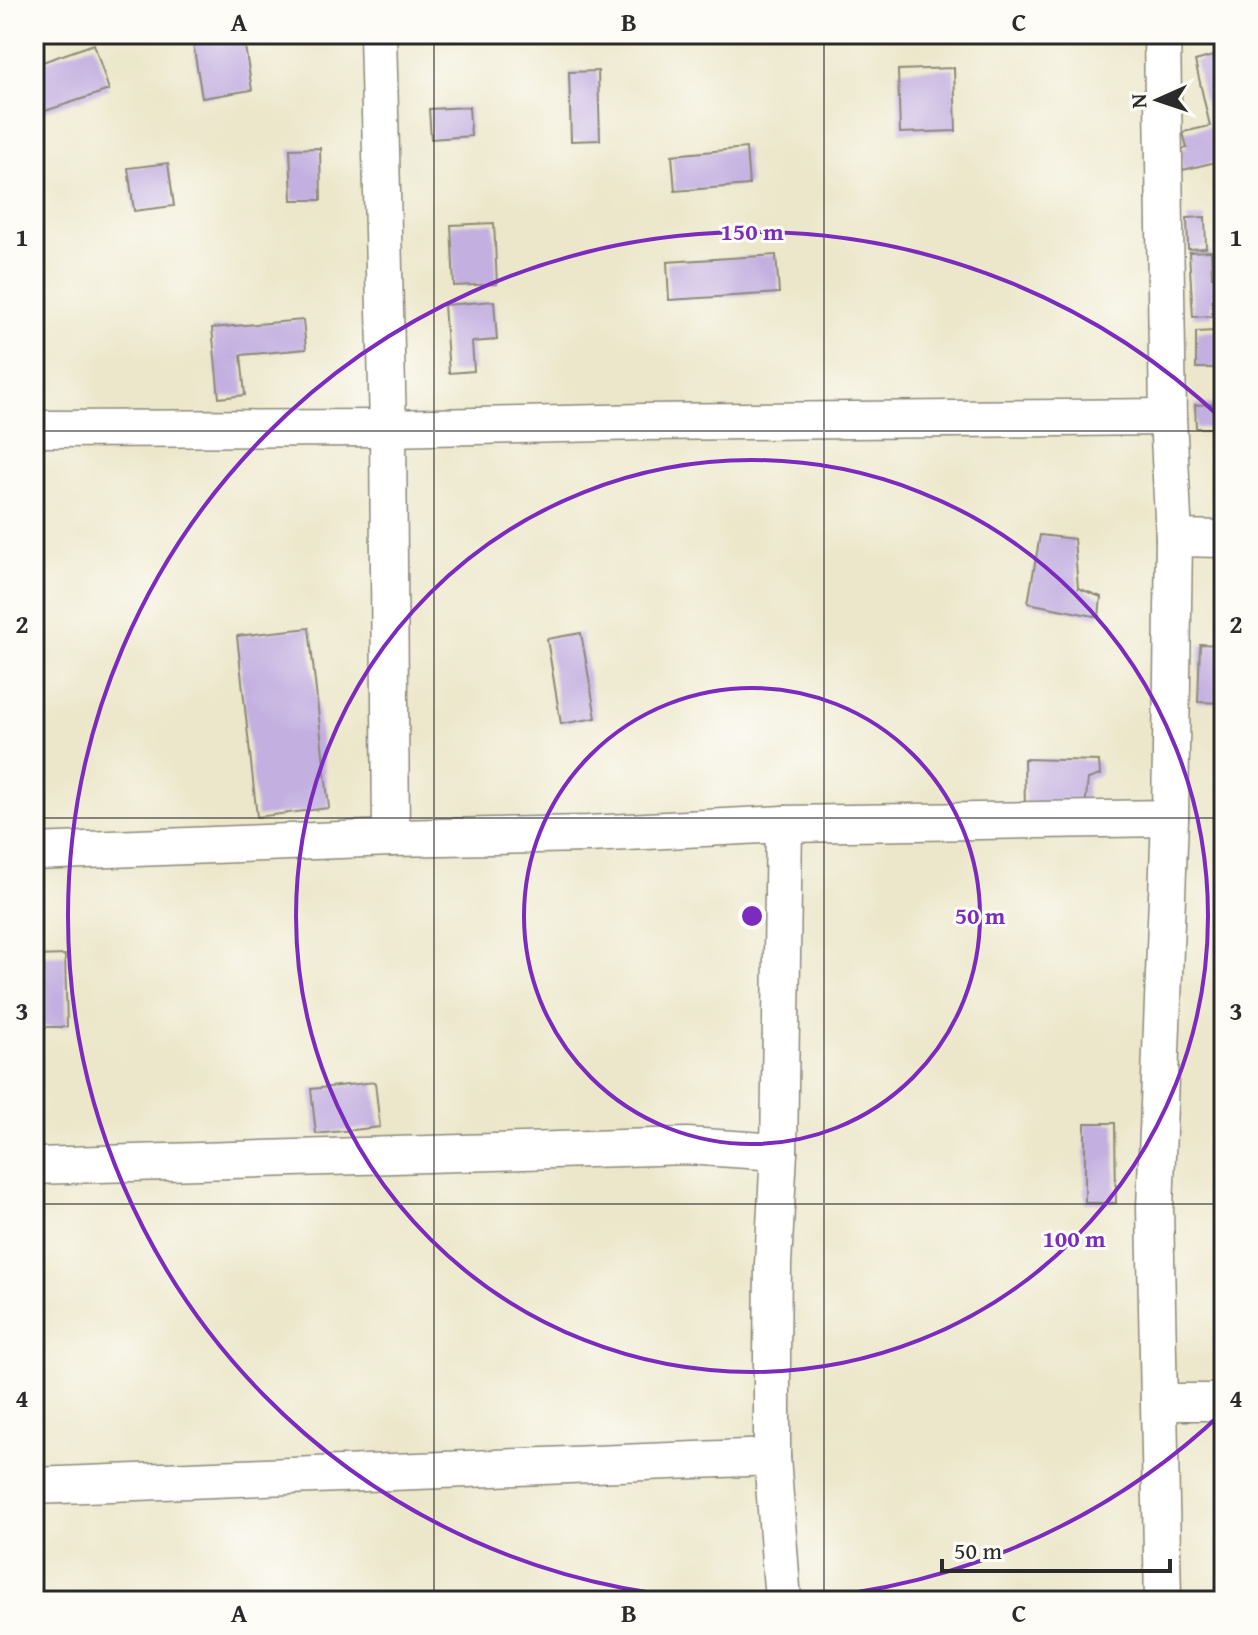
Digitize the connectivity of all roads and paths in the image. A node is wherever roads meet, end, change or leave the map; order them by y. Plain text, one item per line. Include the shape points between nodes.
1 (378, 34) edge
2 (1162, 34) edge
3 (1168, 417) junction
4 (388, 428) junction
5 (34, 429) edge
6 (1174, 538) junction
7 (1224, 539) edge
8 (1170, 818) junction
9 (784, 824) junction
10 (391, 838) junction
11 (34, 852) edge
12 (779, 1152) junction
13 (34, 1166) edge
14 (1159, 1402) junction
15 (1224, 1402) edge
16 (772, 1457) junction
17 (34, 1486) edge
18 (783, 1601) edge
19 (1163, 1601) edge

1 - 4 street
2 - 3 street
3 - 4 street
3 - 6 street
4 - 5 street
4 - 10 street
6 - 7 street
6 - 8 street
8 - 9 street
8 - 14 street via 1155,1208
9 - 10 street
9 - 12 street
10 - 11 street
12 - 13 street via 687,1146
12 - 16 street
14 - 15 street
14 - 19 street
16 - 17 street
16 - 18 street

